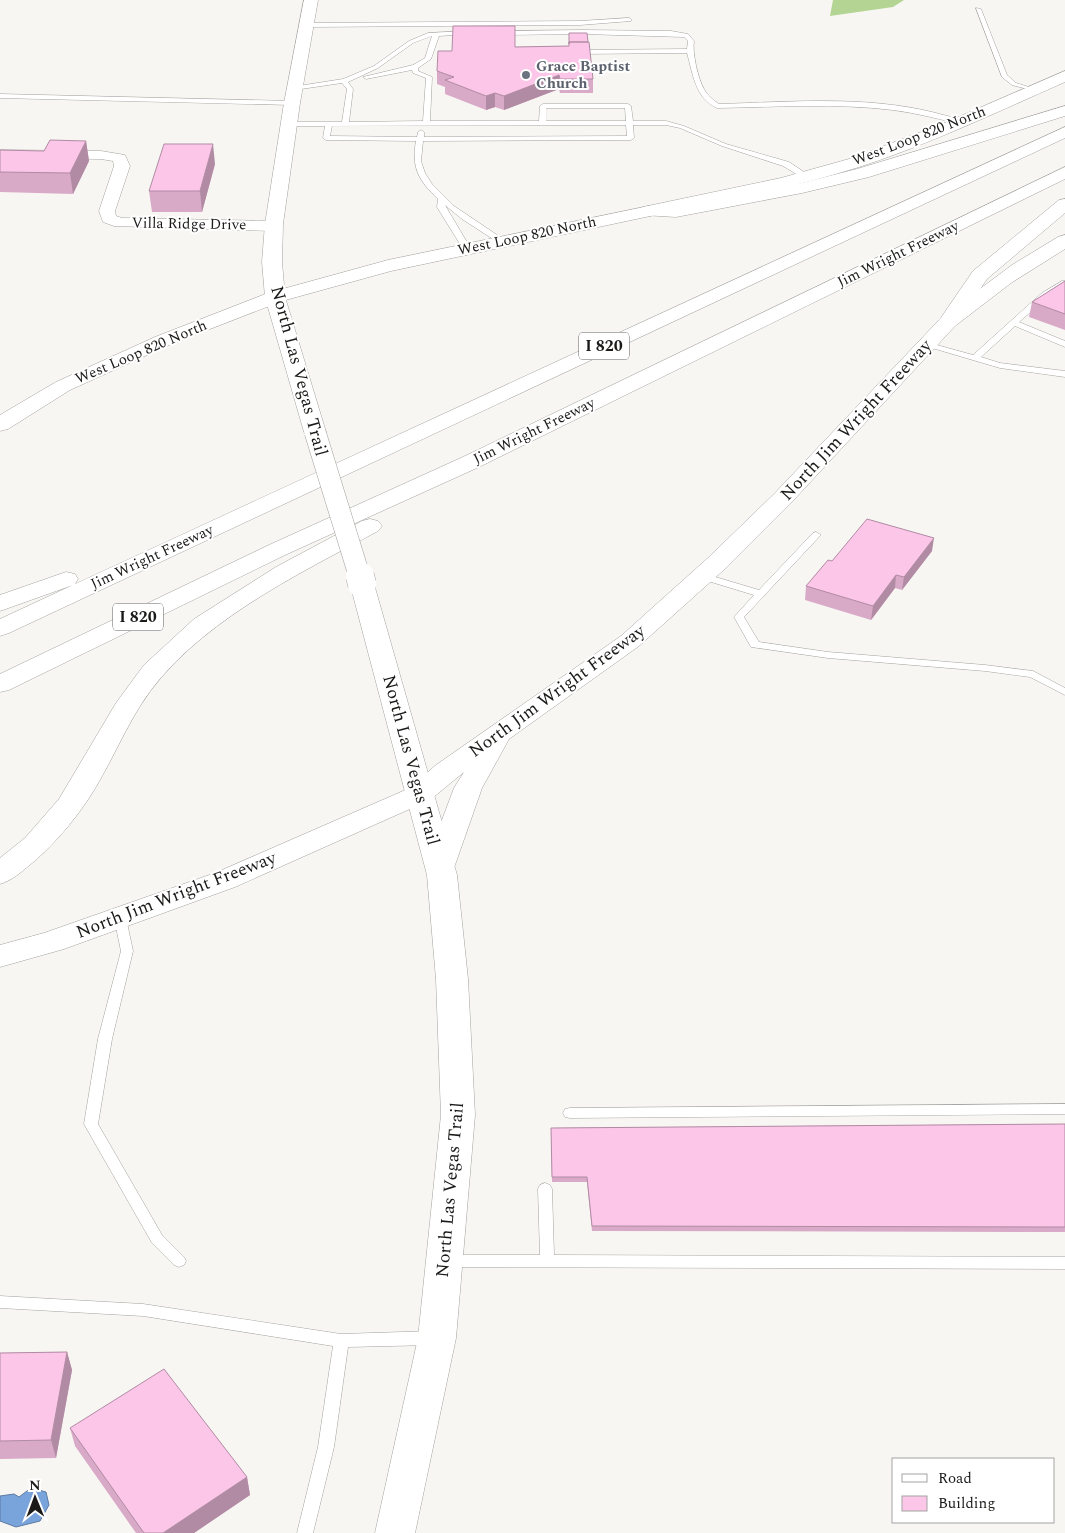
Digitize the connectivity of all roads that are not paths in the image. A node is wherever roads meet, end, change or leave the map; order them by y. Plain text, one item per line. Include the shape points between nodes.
1 (311, 0) edge
2 (978, 9) dead end
3 (629, 20) dead end
4 (307, 25) junction
5 (541, 32) junction
6 (475, 33) edge
7 (494, 33) edge
8 (436, 34) junction
9 (542, 42) dead end
10 (689, 51) junction
11 (572, 52) edge
12 (415, 67) junction
13 (1065, 76) edge
14 (344, 81) junction
15 (1033, 90) junction
16 (0, 96) edge
17 (293, 96) junction
18 (1065, 110) edge
19 (542, 122) junction
20 (553, 122) junction
21 (630, 122) junction
22 (961, 122) junction
23 (345, 123) junction
24 (424, 123) junction
25 (289, 124) junction
26 (329, 124) junction
27 (1065, 132) edge
28 (420, 138) junction
29 (553, 138) junction
30 (0, 154) edge
31 (1065, 172) edge
32 (806, 176) junction
33 (441, 200) junction
34 (1065, 204) edge
35 (649, 211) junction
36 (274, 226) junction
37 (502, 241) junction
38 (1065, 241) edge
39 (467, 248) junction
40 (1065, 283) edge
41 (275, 297) junction
42 (948, 322) junction
43 (1014, 323) junction
44 (1065, 344) edge
45 (926, 345) junction
46 (975, 358) junction
47 (1065, 374) edge
48 (0, 424) edge
49 (471, 462) junction
50 (816, 535) dead end
51 (143, 561) junction
52 (702, 576) junction
53 (761, 594) junction
54 (0, 604) edge
55 (0, 628) edge
56 (0, 684) edge
57 (1065, 692) edge
58 (500, 733) junction
59 (420, 794) junction
60 (440, 865) junction
61 (0, 874) edge
62 (120, 918) junction
63 (0, 956) edge
64 (1065, 1109) edge
65 (570, 1114) dead end
66 (544, 1189) dead end
67 (179, 1260) dead end
68 (444, 1261) junction
69 (547, 1262) junction
70 (1065, 1262) edge
71 (0, 1302) edge
72 (437, 1338) junction
73 (341, 1341) junction
74 (305, 1533) edge
75 (395, 1533) edge

1 - 4 main road, North Las Vegas Trail
2 - 15 lane via 1004,76 1014,84
3 - 4 lane
4 - 17 main road, North Las Vegas Trail
5 - 7 lane
5 - 9 lane
5 - 10 lane via 671,33 686,35 691,41
6 - 8 lane
8 - 12 lane via 428,59
8 - 14 lane via 411,42 376,67
10 - 11 lane
10 - 22 lane via 702,95 717,106 856,105 920,112
12 - 14 lane
12 - 24 lane via 415,72 429,77
13 - 15 main road, West Loop 820 North
14 - 17 lane
14 - 23 lane via 350,89
15 - 22 main road, West Loop 820 North
16 - 17 lane
17 - 25 main road, North Las Vegas Trail
18 - 35 main road via 863,173 802,188 676,212
19 - 20 lane
19 - 21 lane via 543,106 628,106
19 - 24 lane
20 - 21 lane
20 - 29 lane
21 - 29 lane via 631,138
21 - 32 lane via 674,125 786,164
22 - 32 main road, West Loop 820 North
23 - 24 lane
23 - 26 lane
24 - 28 lane
25 - 26 lane
25 - 36 main road, North Las Vegas Trail
26 - 28 lane via 326,138
27 - 51 main road, Jim Wright Freeway / I 820
28 - 29 lane
28 - 33 lane via 418,164
30 - 36 street, Villa Ridge Drive via 120,158 122,166 107,211 109,219 120,223
31 - 49 main road, Jim Wright Freeway / I 820
32 - 35 main road, West Loop 820 North
33 - 37 lane via 478,228
33 - 39 lane via 441,208
34 - 42 main road via 980,275
35 - 37 main road, West Loop 820 North
36 - 41 main road, North Las Vegas Trail via 272,262
37 - 39 main road, West Loop 820 North
38 - 42 main road, North Jim Wright Freeway via 1012,273
39 - 41 main road, West Loop 820 North
40 - 43 lane via 1045,295
41 - 48 main road, West Loop 820 North via 162,341 63,386
41 - 59 main road, North Las Vegas Trail, bridge via 362,584
42 - 45 main road, North Jim Wright Freeway
43 - 44 lane
43 - 46 lane
45 - 46 lane
45 - 52 main road, North Jim Wright Freeway via 782,499
46 - 47 lane via 1000,365
49 - 56 main road, Jim Wright Freeway / I 820 via 268,554
49 - 61 main road via 461,478 285,572 203,624 153,671 129,703 70,805 35,845
50 - 53 lane
51 - 54 main road via 87,571
51 - 55 main road, Jim Wright Freeway / I 820
52 - 53 lane
52 - 58 main road, North Jim Wright Freeway via 630,641
53 - 57 lane via 739,617 755,645 1032,674
58 - 59 main road, North Jim Wright Freeway via 446,771
58 - 60 main road via 468,788
59 - 60 main road, North Las Vegas Trail
59 - 62 main road, North Jim Wright Freeway via 225,880
60 - 68 main road, North Las Vegas Trail via 452,979 458,1115
62 - 63 main road, North Jim Wright Freeway
62 - 67 lane via 127,951 105,1039 90,1124 157,1239
64 - 65 lane
66 - 69 lane
68 - 69 lane
68 - 72 main road, North Las Vegas Trail
69 - 70 lane
71 - 73 lane via 143,1310
72 - 73 lane
72 - 75 main road, North Las Vegas Trail
73 - 74 lane via 326,1447

